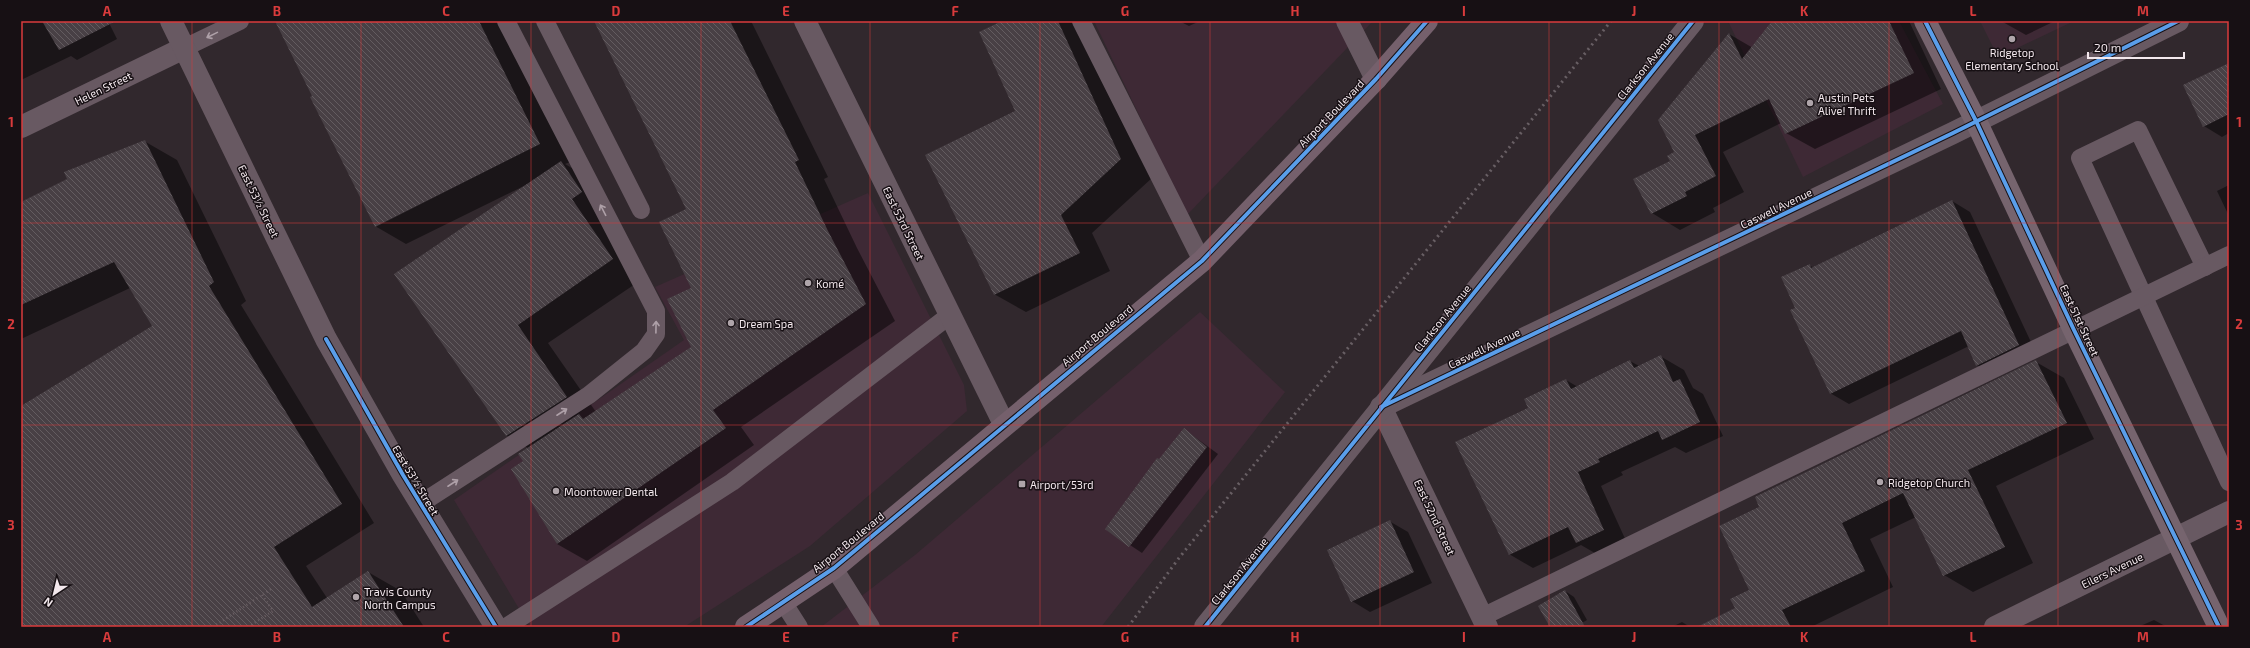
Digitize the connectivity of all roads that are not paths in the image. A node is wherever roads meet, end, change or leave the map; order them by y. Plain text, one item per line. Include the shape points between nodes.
1 (171, 21) edge
2 (240, 21) edge
3 (506, 21) edge
4 (545, 21) edge
5 (805, 21) edge
6 (1081, 21) edge
7 (1347, 21) edge
8 (1427, 21) edge
9 (1693, 21) edge
10 (1925, 21) edge
11 (2178, 21) edge
12 (184, 48) junction
13 (1376, 79) junction
14 (1976, 121) junction
15 (21, 127) edge
16 (641, 210) dead end
17 (2229, 255) edge
18 (1202, 261) junction
19 (2205, 267) junction
20 (2144, 296) junction
21 (950, 315) junction
22 (2074, 330) junction
23 (1381, 407) junction
24 (1004, 424) junction
25 (2229, 482) edge
26 (420, 504) junction
27 (2229, 512) edge
28 (2176, 539) junction
29 (834, 568) junction
30 (783, 602) junction
31 (1485, 622) edge
32 (496, 627) edge
33 (506, 627) edge
34 (746, 627) edge
35 (799, 627) edge
36 (871, 627) edge
37 (1205, 627) edge
38 (1995, 627) edge
39 (2218, 627) edge

1 - 12 street, East 53½ Street
2 -> 12 lane
26 -> 3 lane via 589,395 644,350 656,334 656,311
4 - 16 lane
5 - 21 street, East 53rd Street
6 - 18 lane
7 - 13 street
8 - 13 main road, Airport Boulevard
9 - 23 street, Clarkson Avenue
10 - 14 main road, East 51st Street
11 - 14 street, Caswell Avenue
12 - 15 street, Helen Street
12 - 26 street, East 53½ Street via 326,339
13 - 18 main road, Airport Boulevard
14 - 22 main road, East 51st Street
14 - 23 street, Caswell Avenue
17 - 19 lane
18 - 24 main road, Airport Boulevard
19 - 20 lane
19 - 20 lane via 2138,130 2080,158
20 - 22 lane
20 - 25 lane
21 - 24 street, East 53rd Street
21 - 33 lane via 732,482
22 - 28 main road, East 51st Street
22 - 31 lane
23 - 31 street, East 52nd Street
23 - 37 street, Clarkson Avenue
24 - 29 main road, Airport Boulevard
26 - 32 street, East 53½ Street
27 - 28 street, Eilers Avenue
28 - 38 street, Eilers Avenue
28 - 39 main road, East 51st Street
29 - 30 main road, Airport Boulevard
29 - 36 lane
30 - 34 main road, Airport Boulevard
30 - 35 lane

